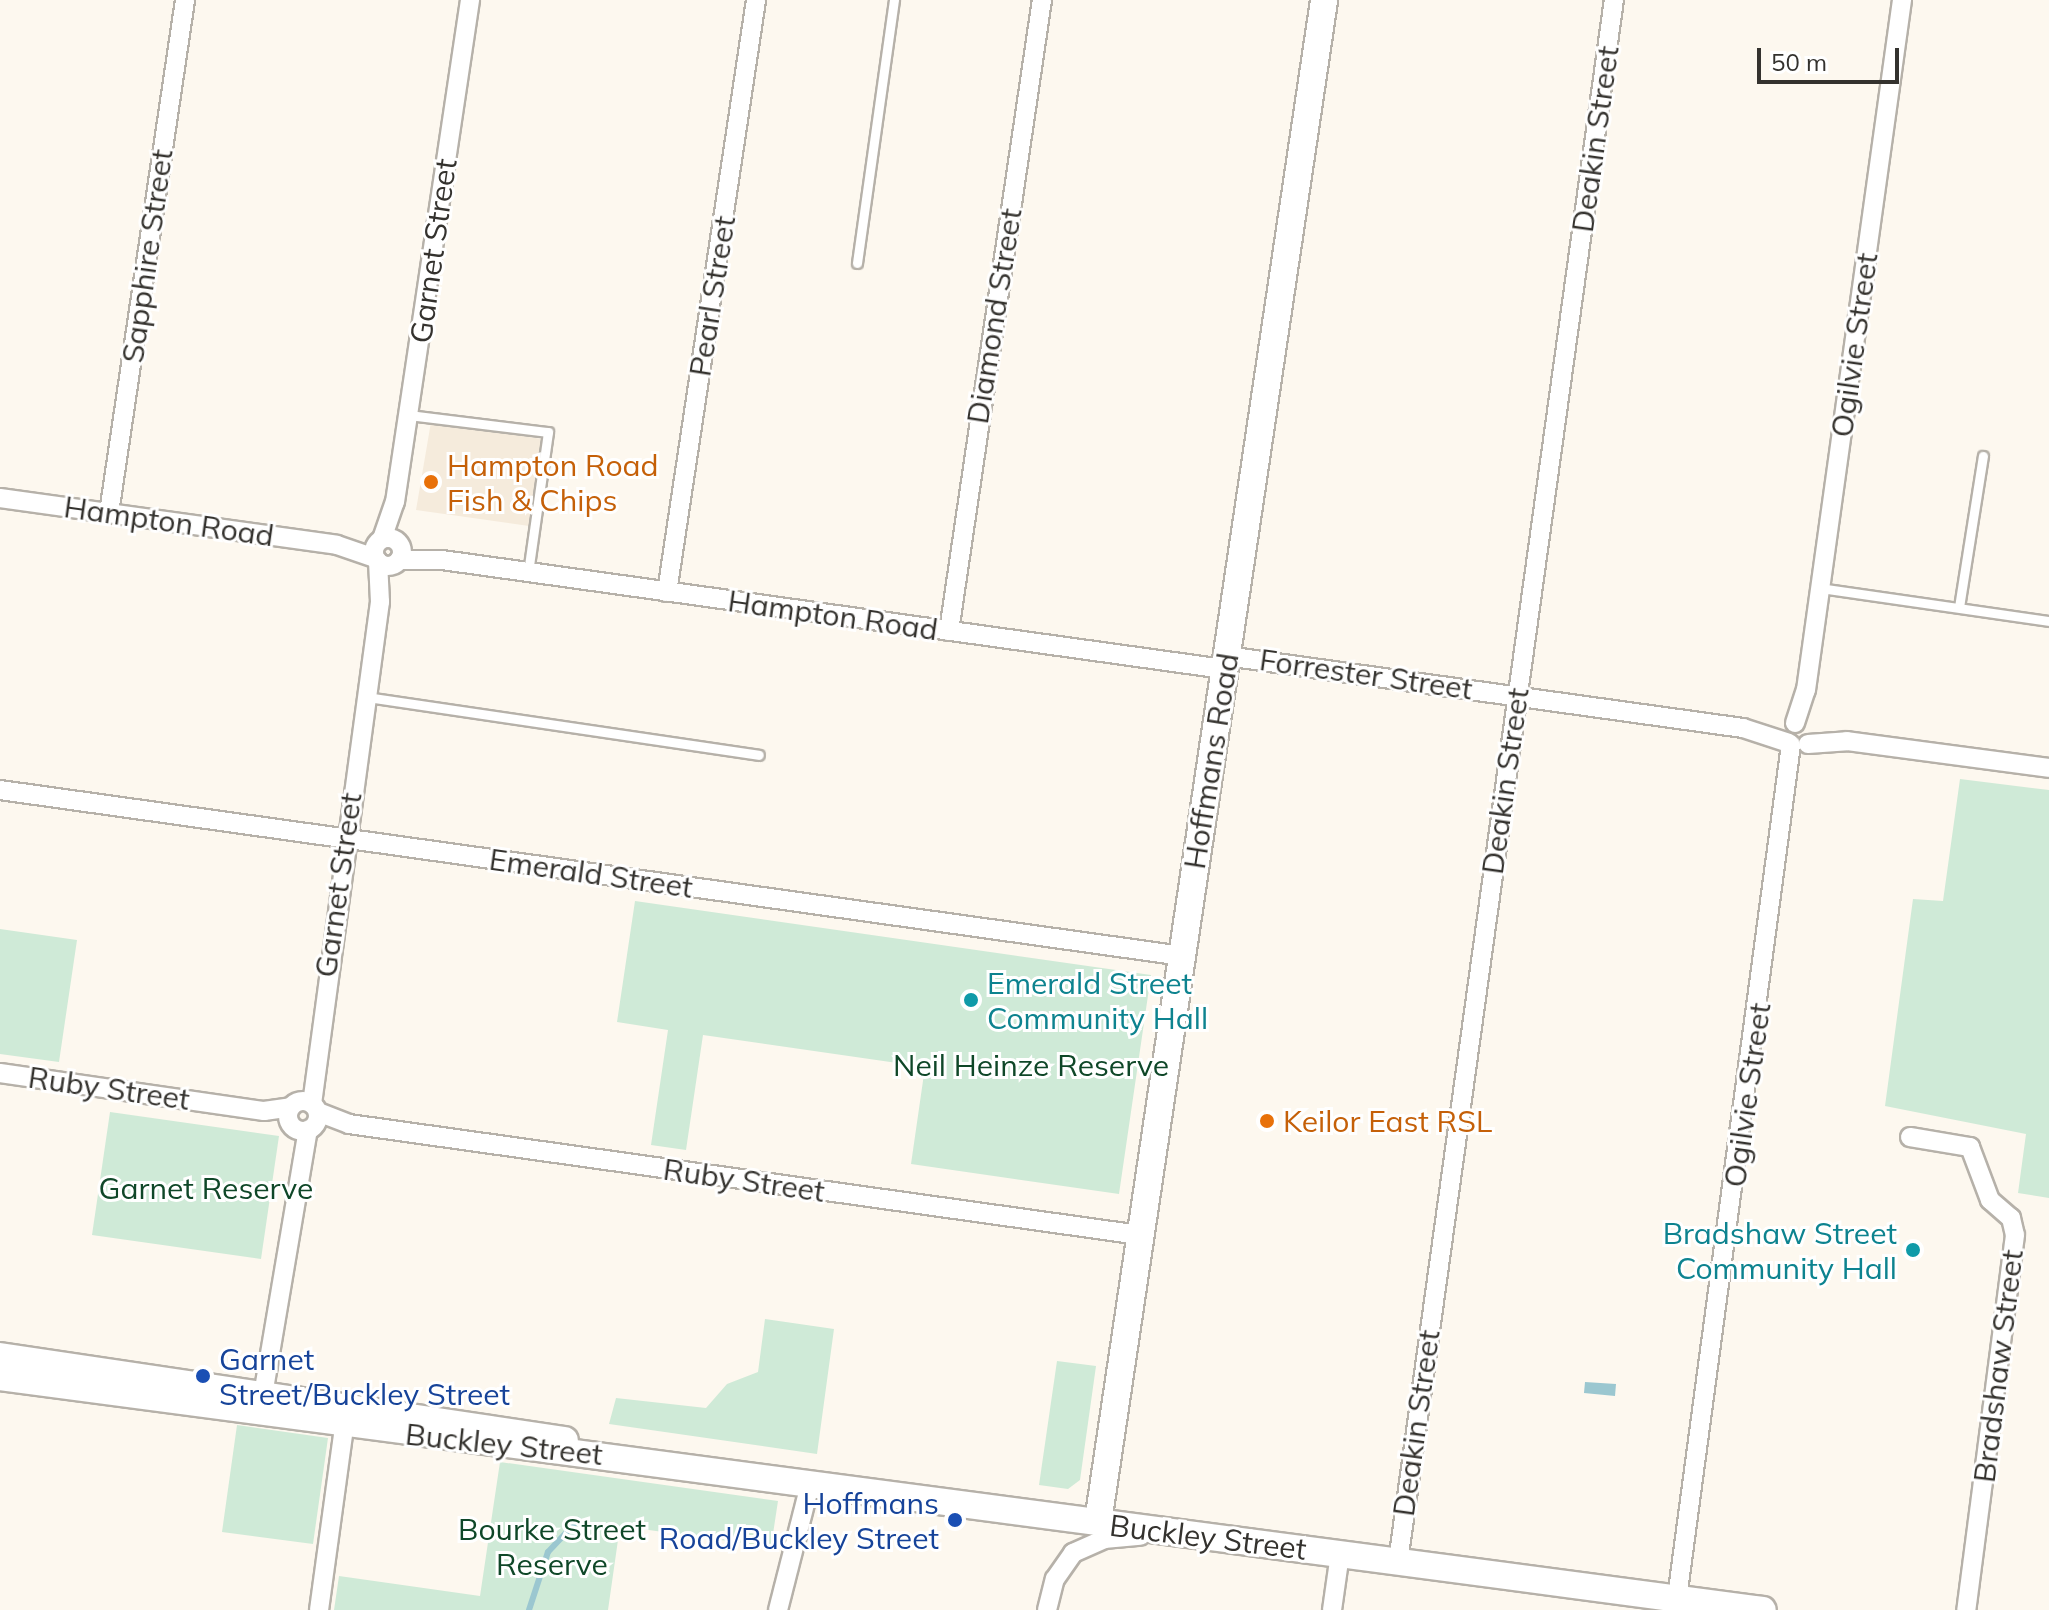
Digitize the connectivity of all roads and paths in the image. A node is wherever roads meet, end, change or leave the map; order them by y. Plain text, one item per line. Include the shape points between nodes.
1 (185, 0) edge
2 (470, 0) edge
3 (756, 0) edge
4 (894, 0) edge
5 (1042, 0) edge
6 (1324, 0) edge
7 (1614, 0) edge
8 (1902, 0) edge
9 (857, 263) dead end
10 (409, 415) junction
11 (1983, 456) dead end
12 (0, 498) edge
13 (109, 513) junction
14 (388, 552) junction
15 (528, 572) junction
16 (1820, 588) junction
17 (667, 592) junction
18 (1959, 607) junction
19 (2049, 621) edge
20 (949, 631) junction
21 (1225, 662) junction
22 (1517, 695) junction
23 (366, 697) junction
24 (1800, 735) junction
25 (759, 755) dead end
26 (2049, 768) edge
27 (0, 790) edge
28 (346, 838) junction
29 (1182, 956) junction
30 (0, 1073) edge
31 (303, 1116) junction
32 (1910, 1137) dead end
33 (1140, 1235) junction
34 (0, 1356) edge
35 (0, 1377) edge
36 (261, 1403) junction
37 (346, 1415) junction
38 (811, 1481) junction
39 (1098, 1522) junction
40 (1174, 1533) junction
41 (1340, 1554) junction
42 (1398, 1562) junction
43 (1048, 1602) edge
44 (1686, 1603) edge
45 (319, 1610) edge
46 (778, 1610) edge
47 (1332, 1610) edge
48 (1763, 1610) edge
49 (1966, 1610) edge

1 - 13 street, Sapphire Street
2 - 10 street, Garnet Street
3 - 17 street, Pearl Street
4 - 9 lane
5 - 20 street, Diamond Street
6 - 21 main road, Hoffmans Road
7 - 22 street, Deakin Street
8 - 16 street, Ogilvie Street
10 - 14 street, Garnet Street
10 - 15 lane via 548,432
11 - 18 lane
12 - 13 street, Hampton Road
13 - 14 street, Hampton Road
14 - 15 street, Hampton Road
14 - 23 street, Garnet Street
15 - 17 street, Hampton Road
16 - 18 lane
16 - 24 street, Ogilvie Street
17 - 20 street, Hampton Road
18 - 19 lane
20 - 21 street, Hampton Road
21 - 22 street, Forrester Street
21 - 29 main road, Hoffmans Road
22 - 24 street, Forrester Street
22 - 42 street, Deakin Street
23 - 25 lane
23 - 28 street, Garnet Street
24 - 26 street, Forrester Street
24 - 44 street, Ogilvie Street
27 - 28 street, Emerald Street
28 - 29 street, Emerald Street
28 - 31 street, Garnet Street
29 - 33 main road, Hoffmans Road
30 - 31 street, Ruby Street
31 - 33 street, Ruby Street
31 - 36 street, Garnet Street
32 - 49 street, Bradshaw Street via 1970,1147 1990,1200 2011,1218 2015,1235
33 - 39 main road, Hoffmans Road
34 - 36 main road, Buckley Street
35 - 36 main road, Buckley Street
36 - 37 main road, Buckley Street
37 - 38 main road, Buckley Street
37 - 45 street
38 - 39 main road, Buckley Street
38 - 46 street
39 - 40 main road, Buckley Street
40 - 41 main road, Buckley Street
40 - 43 street via 1086,1546 1063,1563
41 - 42 main road, Buckley Street
41 - 47 street
42 - 44 main road, Buckley Street
44 - 48 main road, Buckley Street

